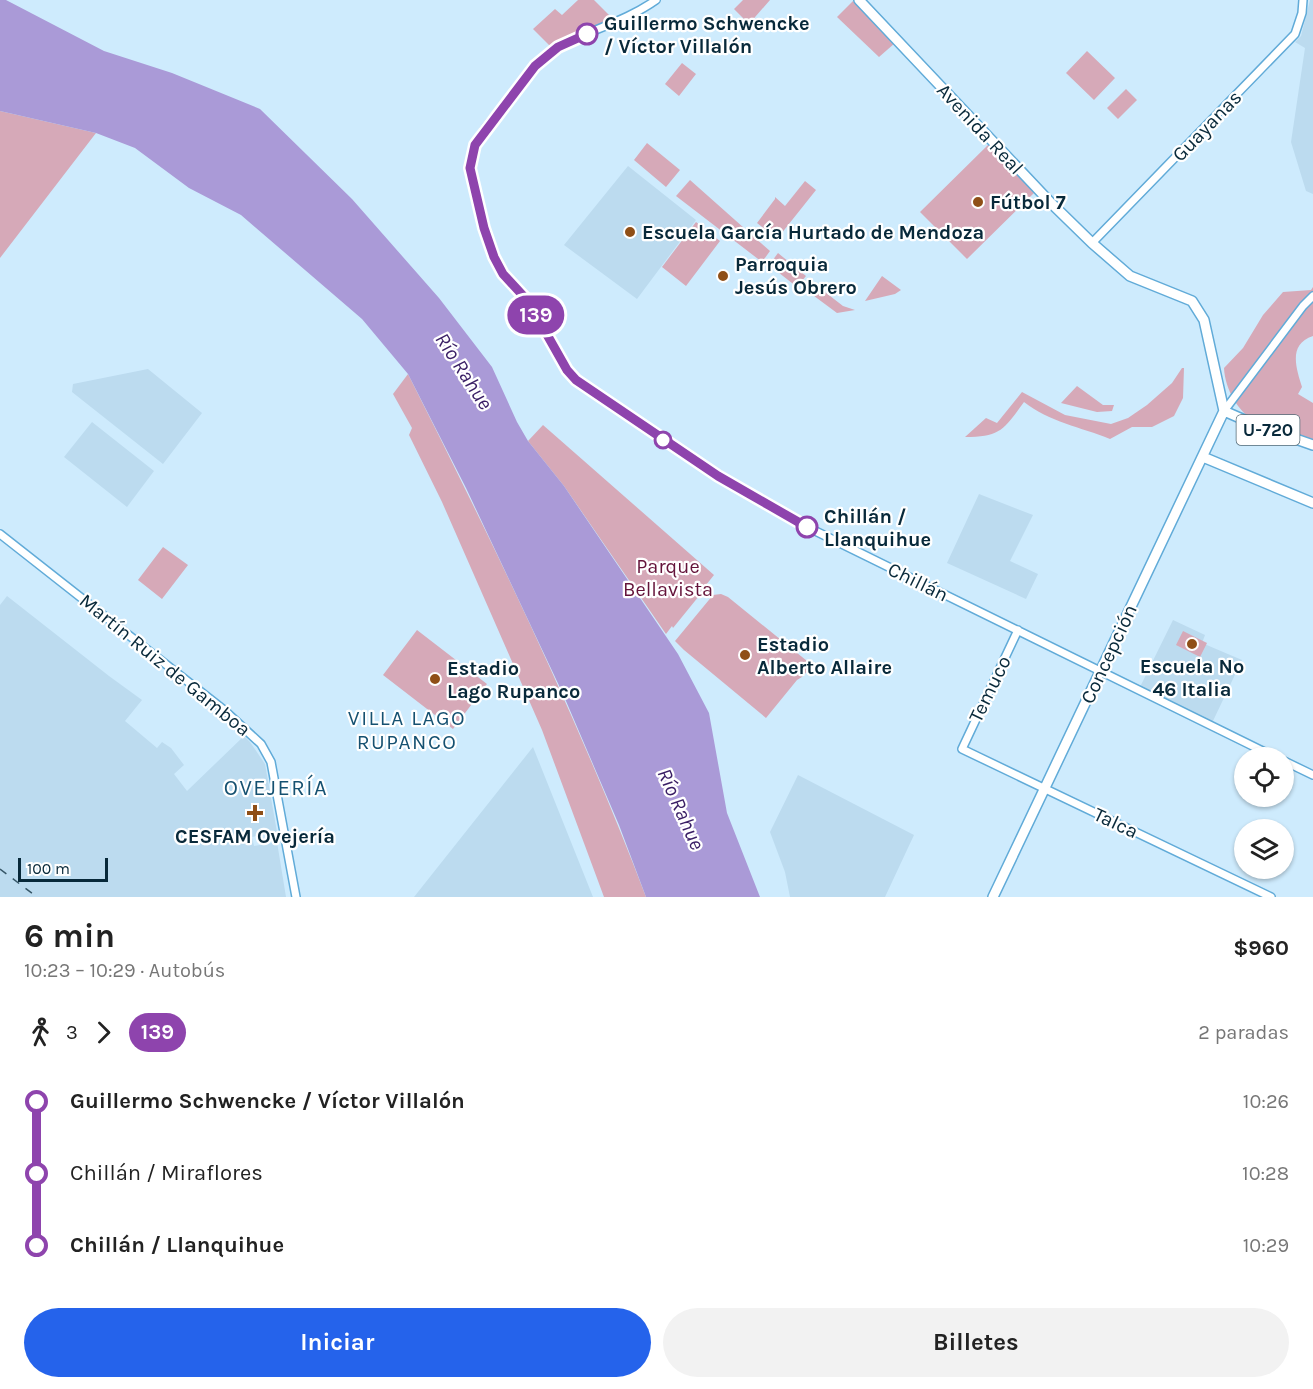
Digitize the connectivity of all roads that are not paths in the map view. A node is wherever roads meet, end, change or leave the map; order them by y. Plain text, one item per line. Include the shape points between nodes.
1 (656, 0) edge
2 (859, 0) edge
3 (1303, 0) edge
4 (1092, 243) junction
5 (1313, 296) edge
6 (1224, 411) junction
7 (1313, 445) edge
8 (1203, 457) junction
9 (1313, 503) edge
10 (0, 534) edge
11 (1018, 630) junction
12 (1101, 671) junction
13 (1255, 747) edge
14 (962, 749) joint
15 (1294, 766) edge
16 (1313, 775) edge
17 (1045, 789) junction
18 (296, 897) edge
19 (993, 897) edge
20 (1271, 897) edge

1 - 11 street, Chillán via 564,44 535,66 475,145 470,168 472,183 484,228 503,274 528,301 576,380 709,470 793,520
2 - 4 main road, Avenida Real / U-720
3 - 4 street, Guayanas via 1295,34
4 - 6 main road, Avenida Real / U-720 via 1130,276 1192,301 1204,320
5 - 6 street
6 - 7 main road, U-720
6 - 8 main road, Concepción
8 - 9 main road
8 - 12 main road, Concepción
10 - 18 street, Martín Ruiz de Gamboa via 224,710 261,744 271,762
11 - 12 street, Chillán
11 - 14 street, Temuco
12 - 13 street, Chillán
12 - 17 main road, Concepción
14 - 17 street, Talca
15 - 16 street
17 - 19 main road, Concepción
17 - 20 street, Talca

